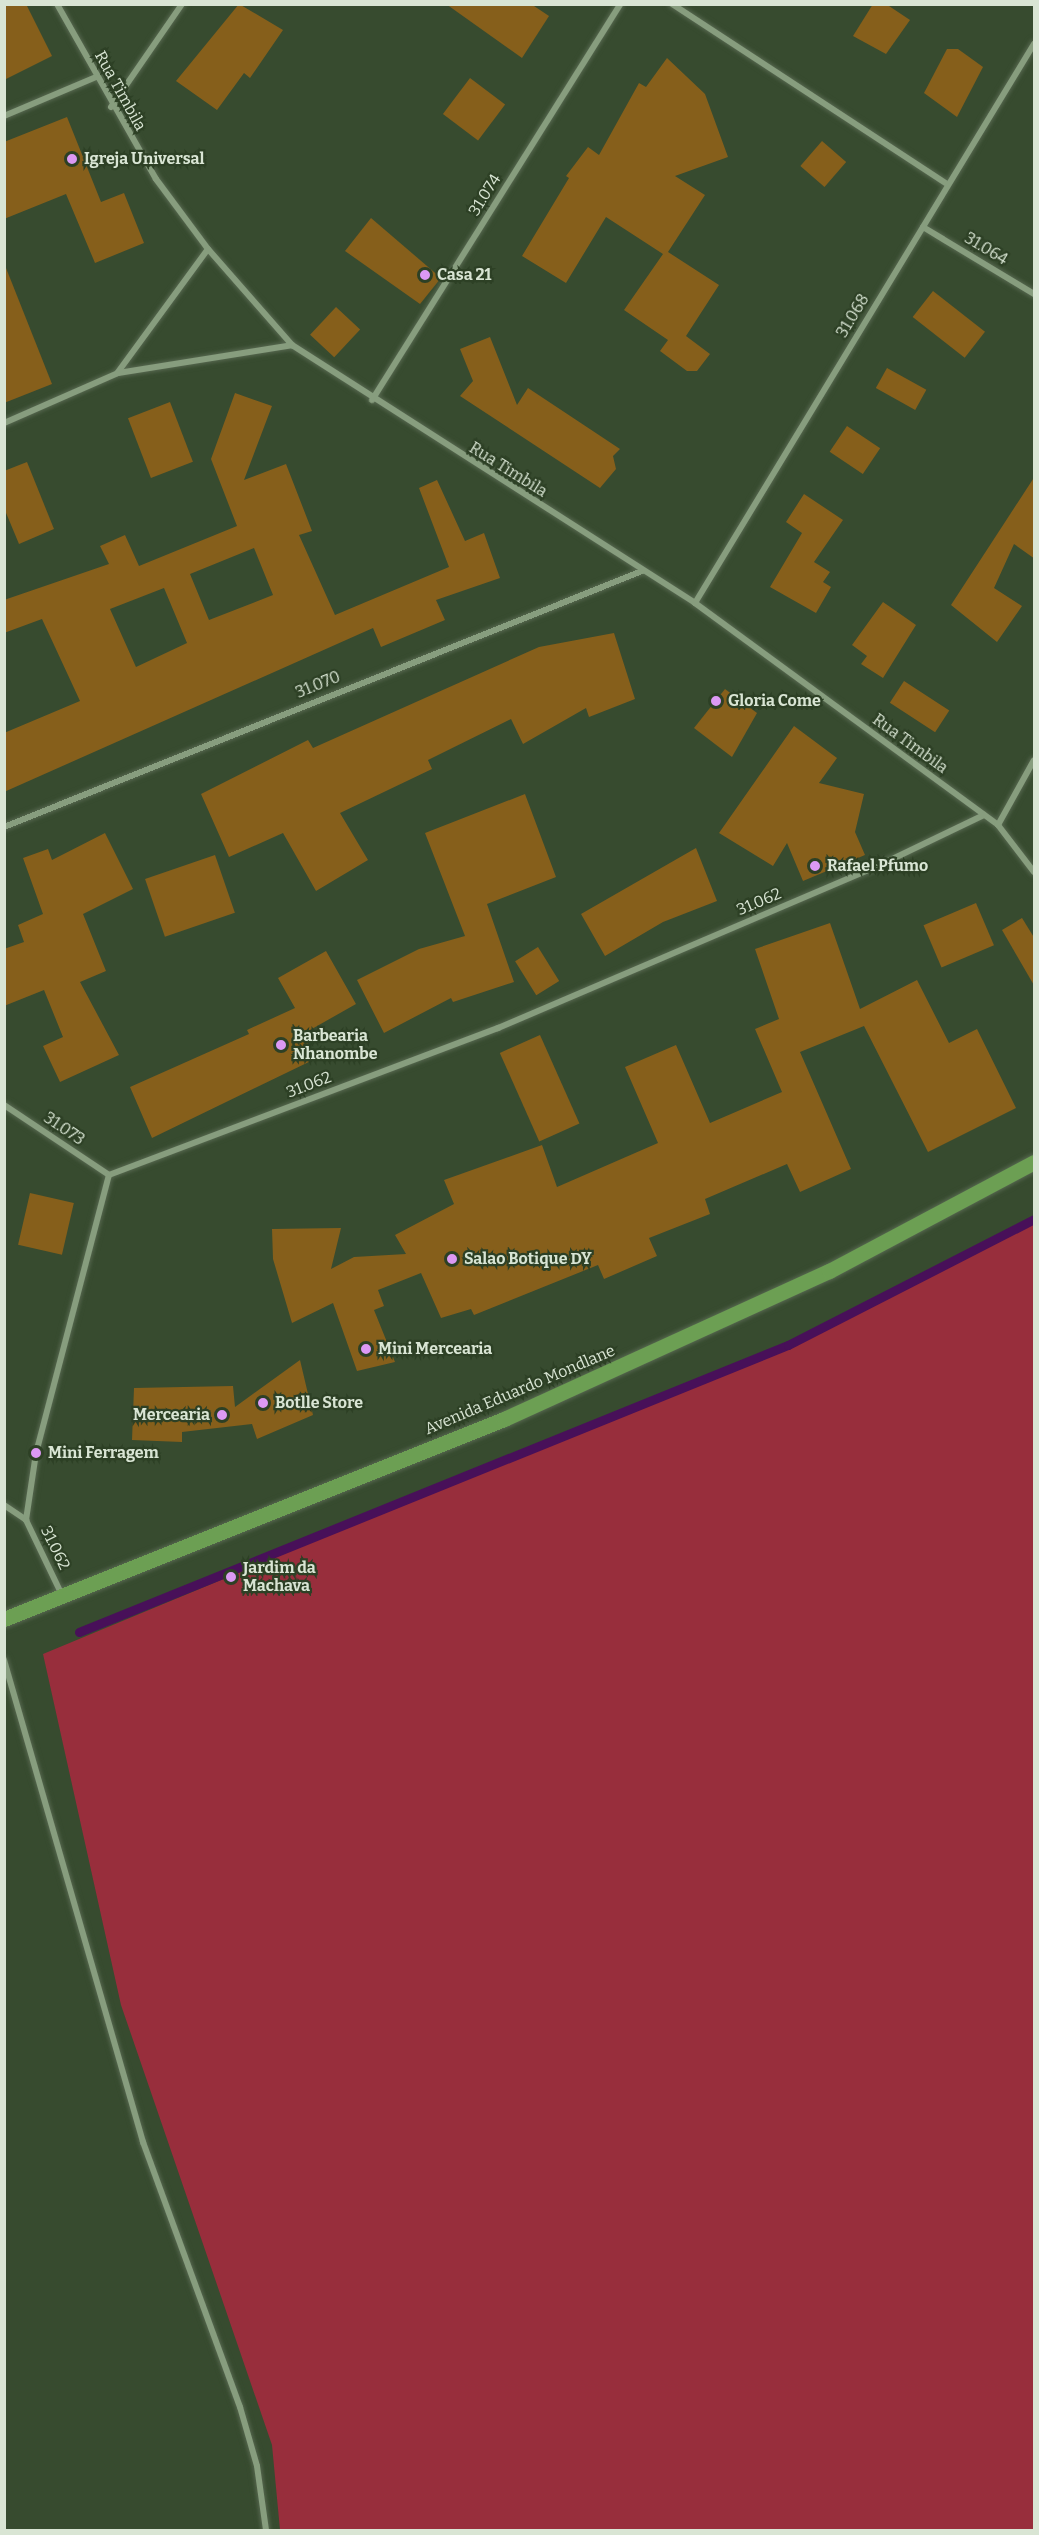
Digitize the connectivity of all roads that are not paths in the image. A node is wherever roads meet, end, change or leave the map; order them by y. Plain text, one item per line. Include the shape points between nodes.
1 (57, 4) edge
2 (182, 4) edge
3 (620, 4) edge
4 (672, 4) edge
5 (1035, 44) edge
6 (96, 77) junction
7 (111, 107) junction
8 (4, 116) edge
9 (946, 183) junction
10 (923, 227) junction
11 (208, 249) junction
12 (1035, 294) edge
13 (292, 345) junction
14 (118, 373) junction
15 (372, 400) junction
16 (4, 423) edge
17 (642, 571) junction
18 (695, 603) junction
19 (1035, 760) edge
20 (984, 815) junction
21 (998, 825) junction
22 (4, 827) edge
23 (1035, 872) edge
24 (4, 1105) edge
25 (1035, 1162) edge
26 (109, 1175) junction
27 (4, 1505) edge
28 (26, 1520) junction
29 (62, 1593) junction
30 (4, 1619) edge
31 (4, 1660) edge
32 (266, 2530) edge

1 - 6 street, Rua Timbila
2 - 7 street
3 - 15 street, 31.074
4 - 9 street
5 - 9 street, 31.068
6 - 7 street, Rua Timbila
6 - 8 street
7 - 11 street, Rua Timbila
9 - 10 street, 31.068
10 - 12 street, 31.064
10 - 18 street, 31.068
11 - 13 street, Rua Timbila
11 - 14 street
13 - 14 street
13 - 15 street, Rua Timbila
14 - 16 street
15 - 17 street, Rua Timbila
17 - 18 street, Rua Timbila
17 - 22 street, 31.070
18 - 20 street, Rua Timbila
19 - 21 street
20 - 21 street, Rua Timbila
20 - 26 street, 31.062 via 882,864 498,1028
21 - 23 street, Rua Timbila
24 - 26 street, 31.073
25 - 29 main road, Avenida Eduardo Mondlane via 829,1271 514,1415
26 - 28 street, 31.062 via 36,1453
27 - 28 street
28 - 29 street, 31.062
29 - 30 main road, Avenida Eduardo Mondlane
31 - 32 street via 143,2142 240,2407 257,2466

